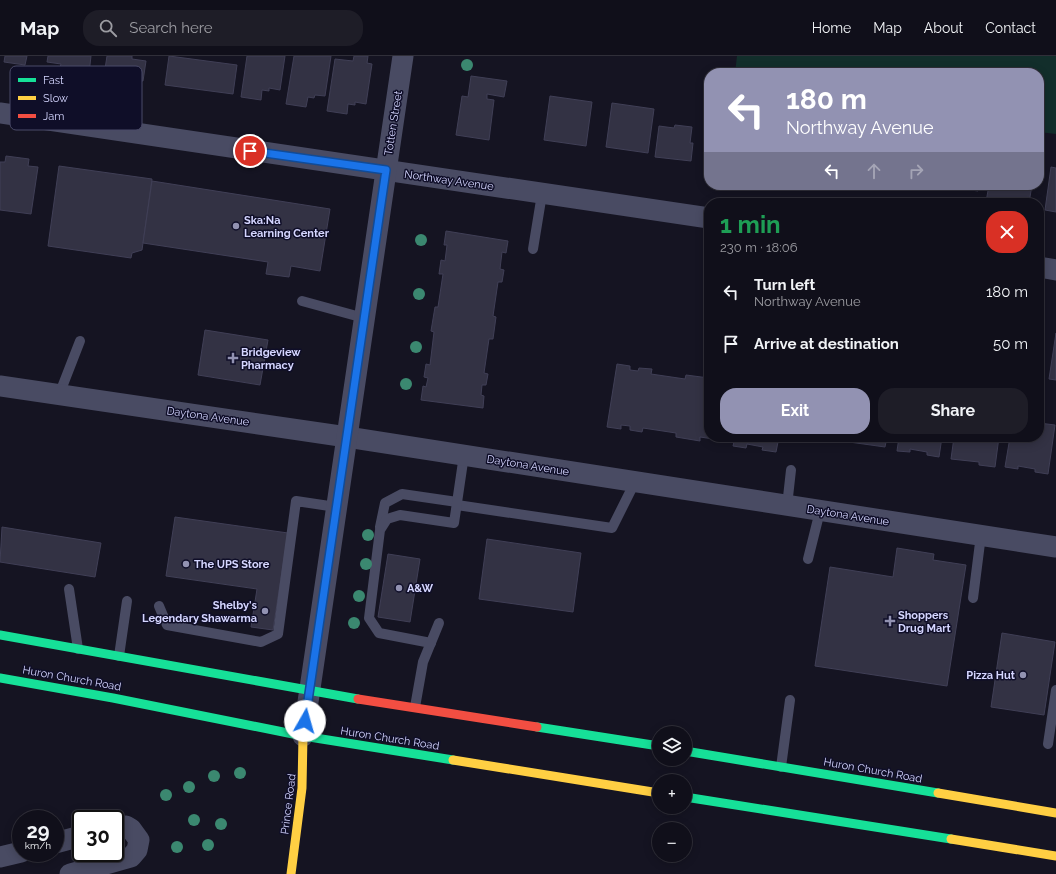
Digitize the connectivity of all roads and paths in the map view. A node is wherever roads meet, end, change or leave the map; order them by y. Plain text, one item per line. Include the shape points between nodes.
1 (403, 56) edge
2 (0, 112) edge
3 (10, 114) edge
4 (120, 130) edge
5 (386, 170) junction
6 (542, 194) junction
7 (704, 217) edge
8 (533, 249) dead end
9 (1044, 268) edge
10 (1056, 270) edge
11 (302, 301) dead end
12 (364, 318) junction
13 (80, 341) dead end
14 (0, 386) edge
15 (58, 395) junction
16 (347, 437) junction
17 (464, 455) junction
18 (791, 470) dead end
19 (635, 482) junction
20 (457, 504) junction
21 (786, 506) junction
22 (336, 507) junction
23 (820, 511) junction
24 (380, 530) junction
25 (981, 535) junction
26 (1056, 547) edge
27 (808, 559) dead end
28 (69, 589) dead end
29 (973, 598) dead end
30 (127, 601) dead end
31 (159, 606) dead end
32 (439, 623) dead end
33 (0, 635) edge
34 (431, 643) junction
35 (78, 649) junction
36 (119, 656) junction
37 (0, 678) edge
38 (1056, 690) edge
39 (309, 691) junction
40 (790, 700) dead end
41 (415, 707) junction
42 (303, 736) junction
43 (1048, 744) dead end
44 (652, 745) edge
45 (692, 752) edge
46 (781, 767) junction
47 (652, 792) edge
48 (692, 798) edge
49 (1056, 813) edge
50 (124, 826) edge
51 (12, 854) edge
52 (1056, 856) edge
53 (0, 857) edge
54 (124, 859) edge
55 (113, 862) edge
56 (70, 874) edge
57 (291, 874) edge

1 - 5 street, Totten Street
2 - 3 street, Northway Avenue
4 - 5 street, Northway Avenue
5 - 6 street, Northway Avenue
5 - 12 street, Totten Street
6 - 7 street, Northway Avenue
6 - 8 lane
9 - 10 street
11 - 12 lane
12 - 16 street, Totten Street
13 - 15 lane
14 - 15 street, Daytona Avenue
15 - 16 street, Daytona Avenue
16 - 17 street, Daytona Avenue
16 - 22 street, Totten Street
17 - 19 street, Daytona Avenue
17 - 20 lane
18 - 21 lane
19 - 20 lane via 612,528
19 - 21 street, Daytona Avenue
20 - 24 lane via 454,523 400,515 387,519
20 - 24 lane via 402,494 385,503
21 - 23 street, Daytona Avenue
22 - 31 lane via 296,500 278,634 261,642 167,625
22 - 39 street, Totten Street
23 - 25 street, Daytona Avenue
23 - 27 lane
24 - 34 lane via 369,618 379,633
25 - 26 street, Daytona Avenue
25 - 29 lane
28 - 35 lane
30 - 36 lane
32 - 34 lane
33 - 35 main road
34 - 41 lane via 423,662
35 - 36 main road
36 - 39 main road
37 - 42 main road, Huron Church Road
38 - 43 lane
39 - 41 main road
39 - 42 street, Totten Street
40 - 46 lane
41 - 44 main road
42 - 47 main road, Huron Church Road
42 - 57 main road, Prince Road via 305,768
45 - 46 main road, Huron Church Road
46 - 49 main road, Huron Church Road
48 - 52 main road
50 - 54 street via 131,829 139,840 138,850 131,857
51 - 53 street
55 - 56 street

